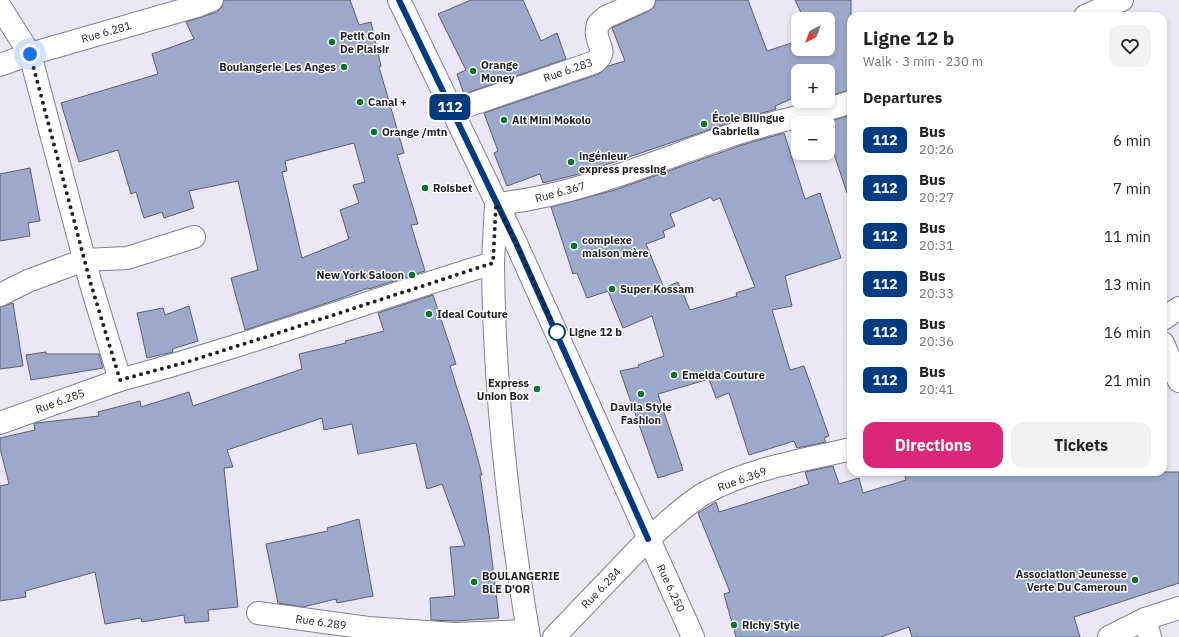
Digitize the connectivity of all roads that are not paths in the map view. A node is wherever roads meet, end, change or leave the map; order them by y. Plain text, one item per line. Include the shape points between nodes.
1 (212, 0) edge
2 (399, 0) edge
3 (644, 0) edge
4 (1122, 0) edge
5 (0, 7) edge
6 (1094, 12) edge
7 (30, 54) junction
8 (0, 65) edge
9 (847, 103) edge
10 (452, 111) junction
11 (496, 204) junction
12 (194, 237) dead end
13 (84, 260) junction
14 (493, 263) junction
15 (0, 295) edge
16 (1179, 308) edge
17 (1167, 316) edge
18 (1167, 352) edge
19 (120, 380) junction
20 (1179, 381) edge
21 (0, 423) edge
22 (847, 450) edge
23 (648, 539) junction
24 (1179, 608) edge
25 (258, 613) dead end
26 (1148, 628) edge
27 (528, 634) edge
28 (554, 637) edge
29 (693, 637) edge
30 (1109, 637) edge

1 - 7 street, Rue 6.281
2 - 10 street, Rue 6.250
3 - 10 street, Rue 6.283 via 606,17 598,24 597,34 602,50 595,62
4 - 6 street
5 - 7 street
7 - 8 street, Rue 6.281
7 - 13 street
9 - 11 street, Rue 6.367 via 724,138 674,158 604,180 526,201
10 - 11 street, Rue 6.250
11 - 14 street
11 - 23 street, Rue 6.250 via 559,336
12 - 13 street via 127,258
13 - 15 street via 28,281
13 - 19 street
14 - 19 street, Rue 6.285 via 187,362
14 - 27 street via 494,330 510,520
16 - 17 street
18 - 20 street
19 - 21 street, Rue 6.285
22 - 23 street, Rue 6.369 via 765,469 728,482 699,498
23 - 28 street, Rue 6.284
23 - 29 street, Rue 6.250
24 - 26 street
25 - 27 street, Rue 6.289 via 368,628 455,634
26 - 30 street

